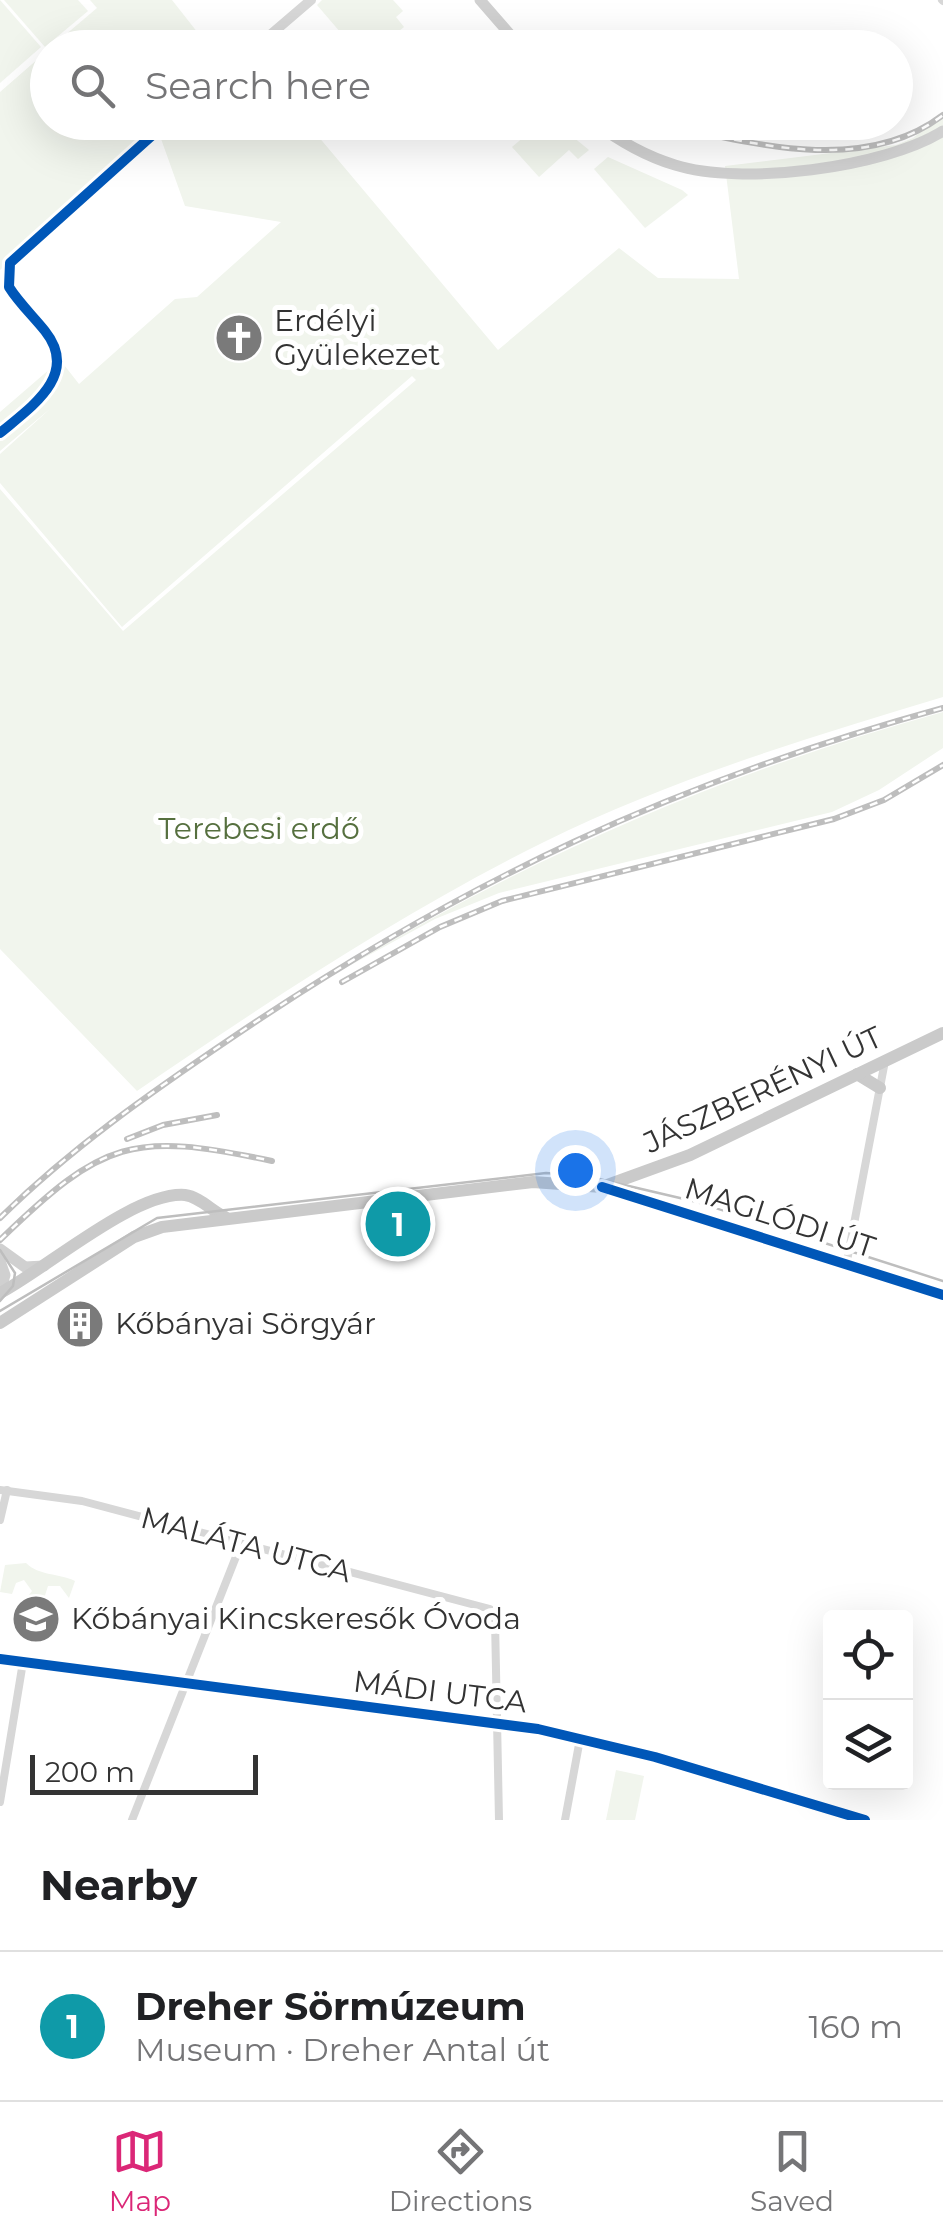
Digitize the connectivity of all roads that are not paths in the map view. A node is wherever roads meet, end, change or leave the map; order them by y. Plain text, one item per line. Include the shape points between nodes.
1 (311, 0) edge
2 (480, 0) edge
3 (276, 30) edge
4 (506, 30) edge
5 (943, 131) edge
6 (146, 140) edge
7 (623, 140) edge
8 (0, 434) edge
9 (943, 1034) edge
10 (886, 1061) junction
11 (857, 1074) junction
12 (880, 1088) junction
13 (602, 1188) junction
14 (195, 1198) junction
15 (228, 1218) junction
16 (180, 1224) junction
17 (0, 1249) edge
18 (0, 1261) edge
19 (48, 1265) junction
20 (846, 1266) junction
21 (0, 1292) edge
22 (943, 1295) edge
23 (0, 1323) edge
24 (4, 1490) edge
25 (0, 1520) edge
26 (241, 1544) junction
27 (0, 1659) edge
28 (23, 1662) junction
29 (183, 1684) junction
30 (498, 1726) junction
31 (580, 1739) junction
32 (0, 1802) edge
33 (814, 1806) junction
34 (132, 1820) edge
35 (498, 1820) edge
36 (565, 1820) edge
37 (810, 1820) edge
38 (865, 1820) edge

1 - 3 street
2 - 4 main road
5 - 7 main road via 878,158 726,174 676,166
6 - 8 street via 20,250 8,276 15,296 52,340 58,366 45,395
9 - 10 main road, JÁSZBERÉNYI ÚT
10 - 11 main road, JÁSZBERÉNYI ÚT
10 - 12 street
11 - 12 main road
11 - 13 main road, JÁSZBERÉNYI ÚT via 690,1155
12 - 20 street
13 - 15 main road via 533,1182
13 - 20 street, MAGLÓDI ÚT
14 - 15 main road
14 - 16 main road via 196,1214
14 - 19 main road via 172,1196 134,1210
15 - 16 main road
16 - 23 main road via 134,1237
17 - 19 main road via 25,1267
18 - 21 main road
19 - 21 main road
20 - 22 street, MAGLÓDI ÚT
24 - 25 street
24 - 26 street, MALÁTA UTCA via 82,1500
26 - 29 street
26 - 30 street, MALÁTA UTCA via 490,1609
27 - 28 street, MÁDI UTCA
28 - 29 street, MÁDI UTCA
28 - 32 street
29 - 30 street, MÁDI UTCA
29 - 34 street
30 - 31 street, MÁDI UTCA
30 - 35 street
31 - 33 street, MÁDI UTCA
31 - 36 street
33 - 37 street
33 - 38 street, MÁDI UTCA

